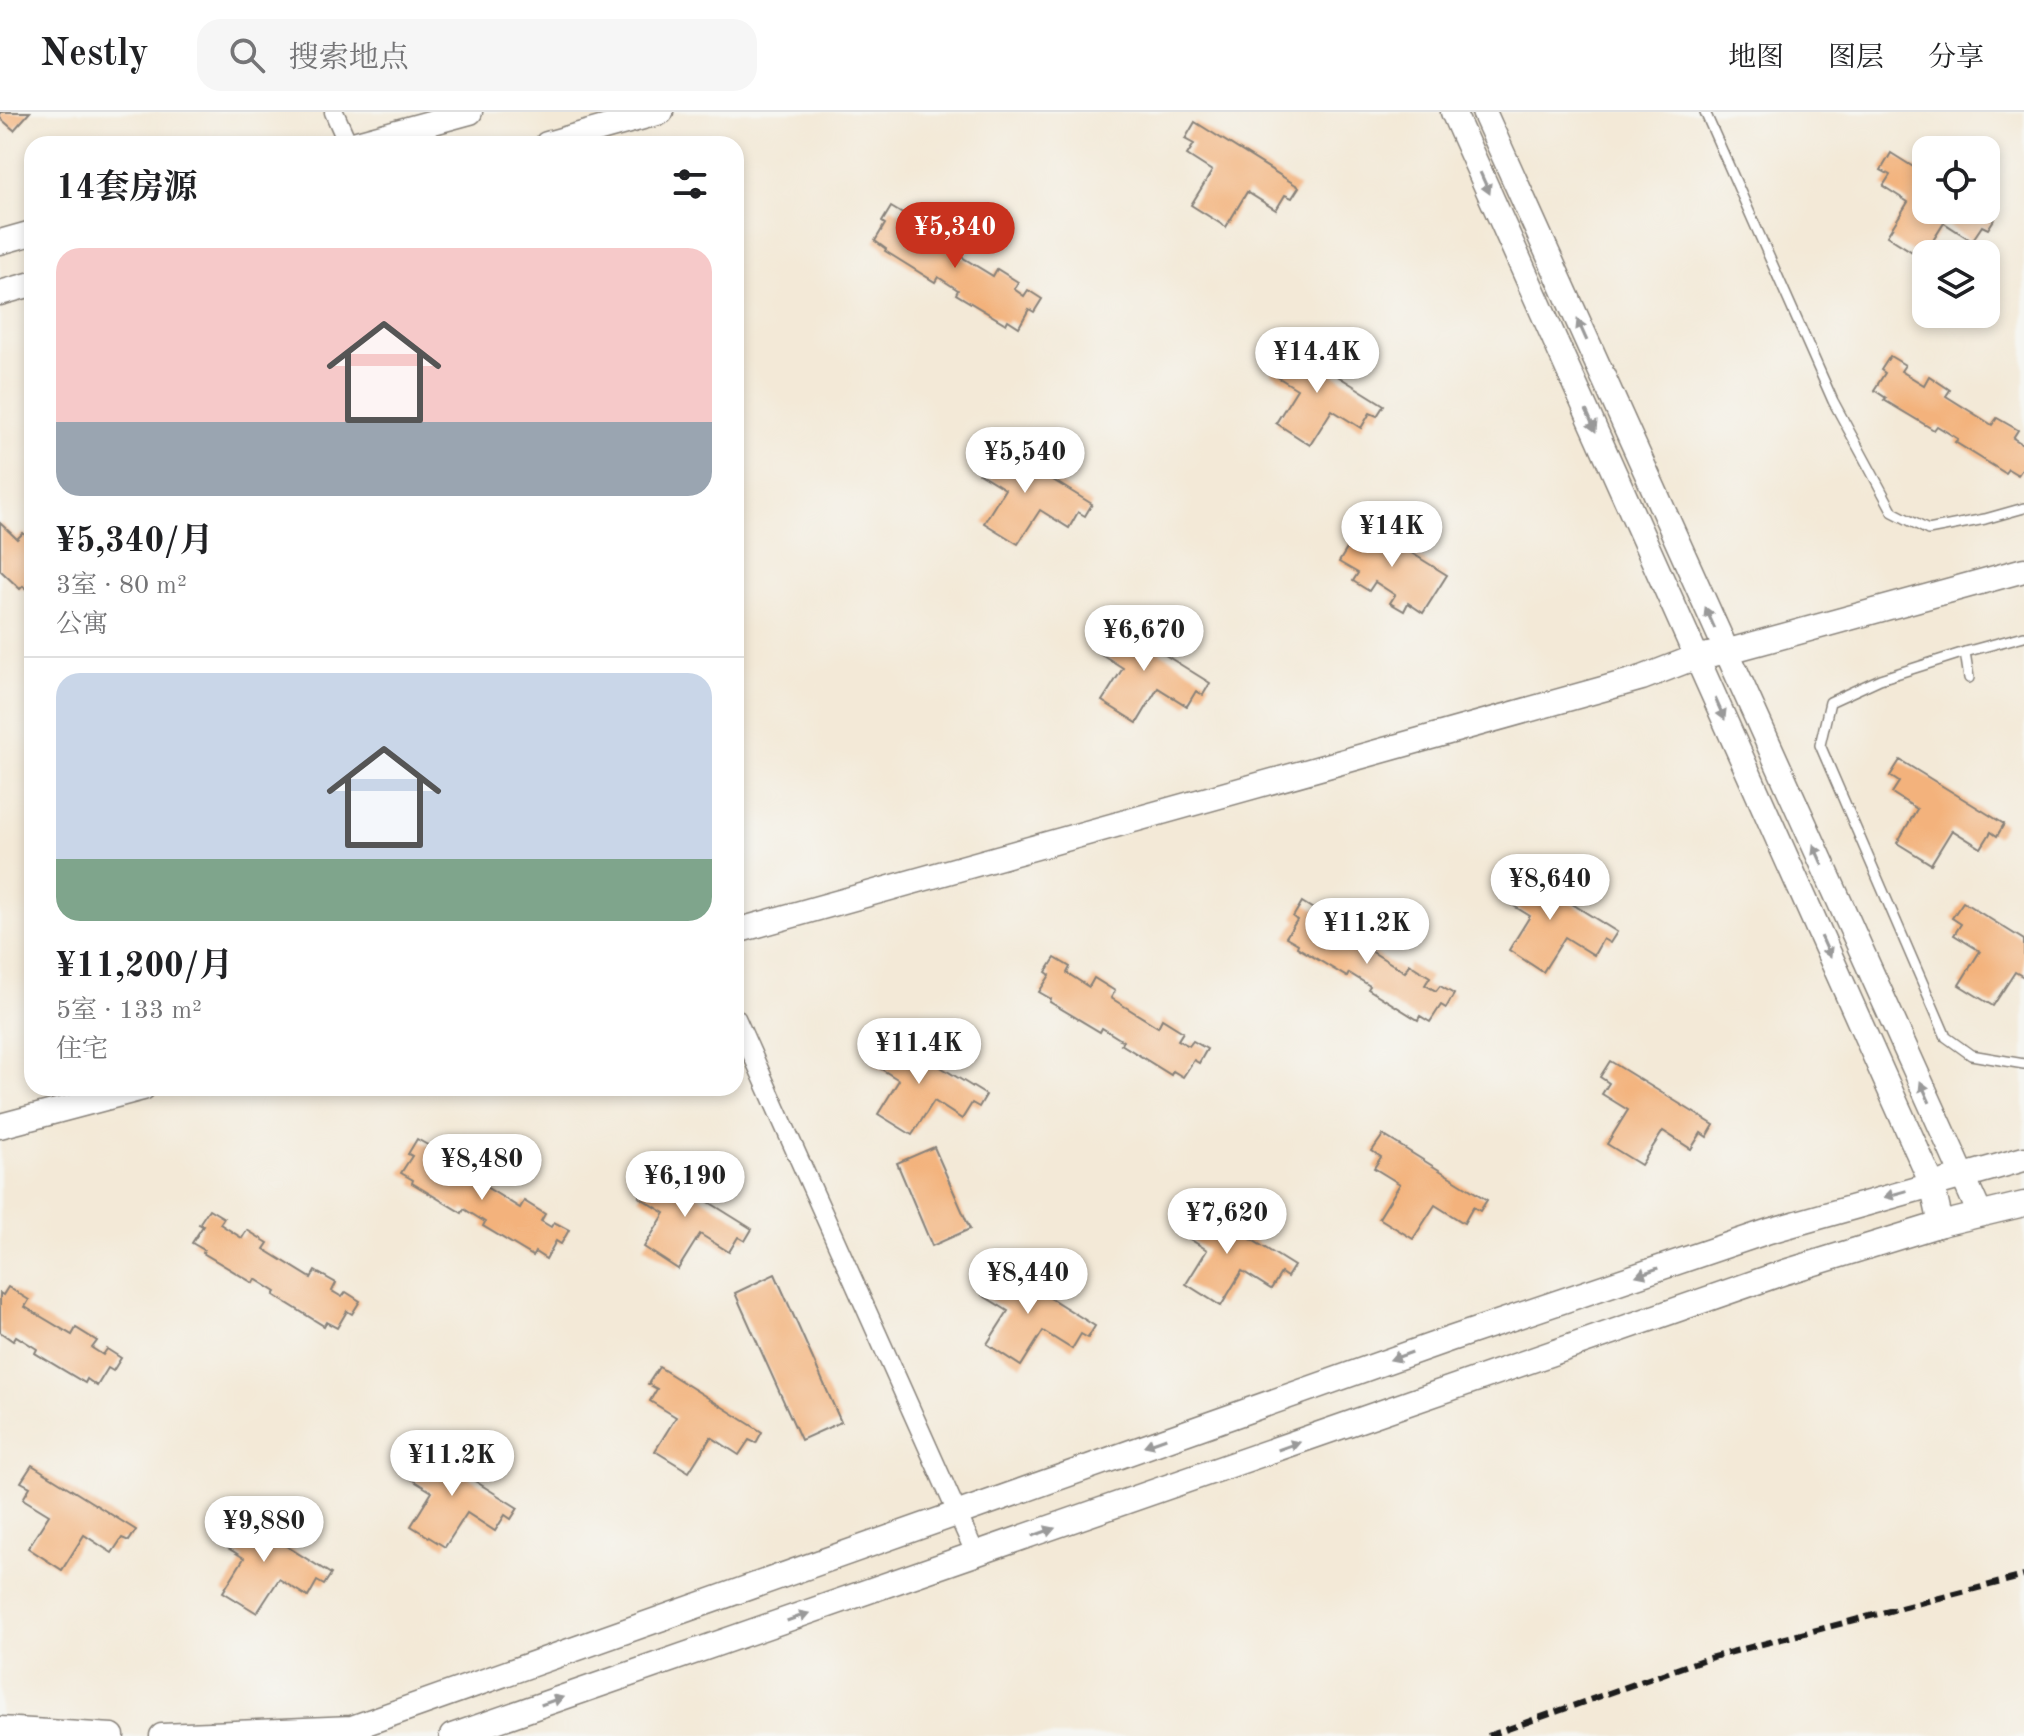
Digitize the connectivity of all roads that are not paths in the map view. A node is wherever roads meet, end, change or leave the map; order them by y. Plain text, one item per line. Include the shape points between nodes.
1 (334, 112) edge
2 (470, 112) edge
3 (661, 112) edge
4 (1453, 112) edge
5 (1484, 112) edge
6 (1705, 112) edge
7 (346, 136) edge
8 (380, 136) edge
9 (576, 136) edge
10 (24, 235) edge
11 (0, 242) edge
12 (24, 286) edge
13 (0, 293) edge
14 (2024, 508) edge
15 (2024, 570) edge
16 (2024, 636) edge
17 (1725, 652) junction
18 (1965, 652) junction
19 (1696, 657) junction
20 (1969, 678) dead end
21 (744, 929) edge
22 (744, 1036) edge
23 (2024, 1064) edge
24 (113, 1096) edge
25 (0, 1126) edge
26 (2024, 1159) edge
27 (1963, 1175) junction
28 (1932, 1184) junction
29 (2024, 1204) edge
30 (1980, 1214) junction
31 (1941, 1224) junction
32 (957, 1512) junction
33 (976, 1555) junction
34 (0, 1729) edge
35 (112, 1736) edge
36 (162, 1736) edge
37 (452, 1736) edge

1 - 7 street
2 - 8 street
3 - 9 street
4 -> 19 street
17 -> 5 street
6 - 14 lane via 1833,401 1893,512 1928,530
10 - 11 street
12 - 13 street
15 - 17 street
16 - 18 lane
17 - 19 street
27 -> 17 street
18 - 20 lane
18 - 23 lane via 1880,679 1830,702 1820,745 1946,1037 1971,1055
19 - 21 street via 1642,678
19 -> 28 street
22 - 32 street
24 - 25 street
26 - 27 street
27 - 28 street
27 - 30 street
28 - 31 street
28 -> 32 street via 1769,1231
29 - 30 street
30 - 31 street
33 -> 31 street via 1785,1272
32 - 33 street
32 - 36 street via 352,1728
37 -> 33 street
34 - 35 street

